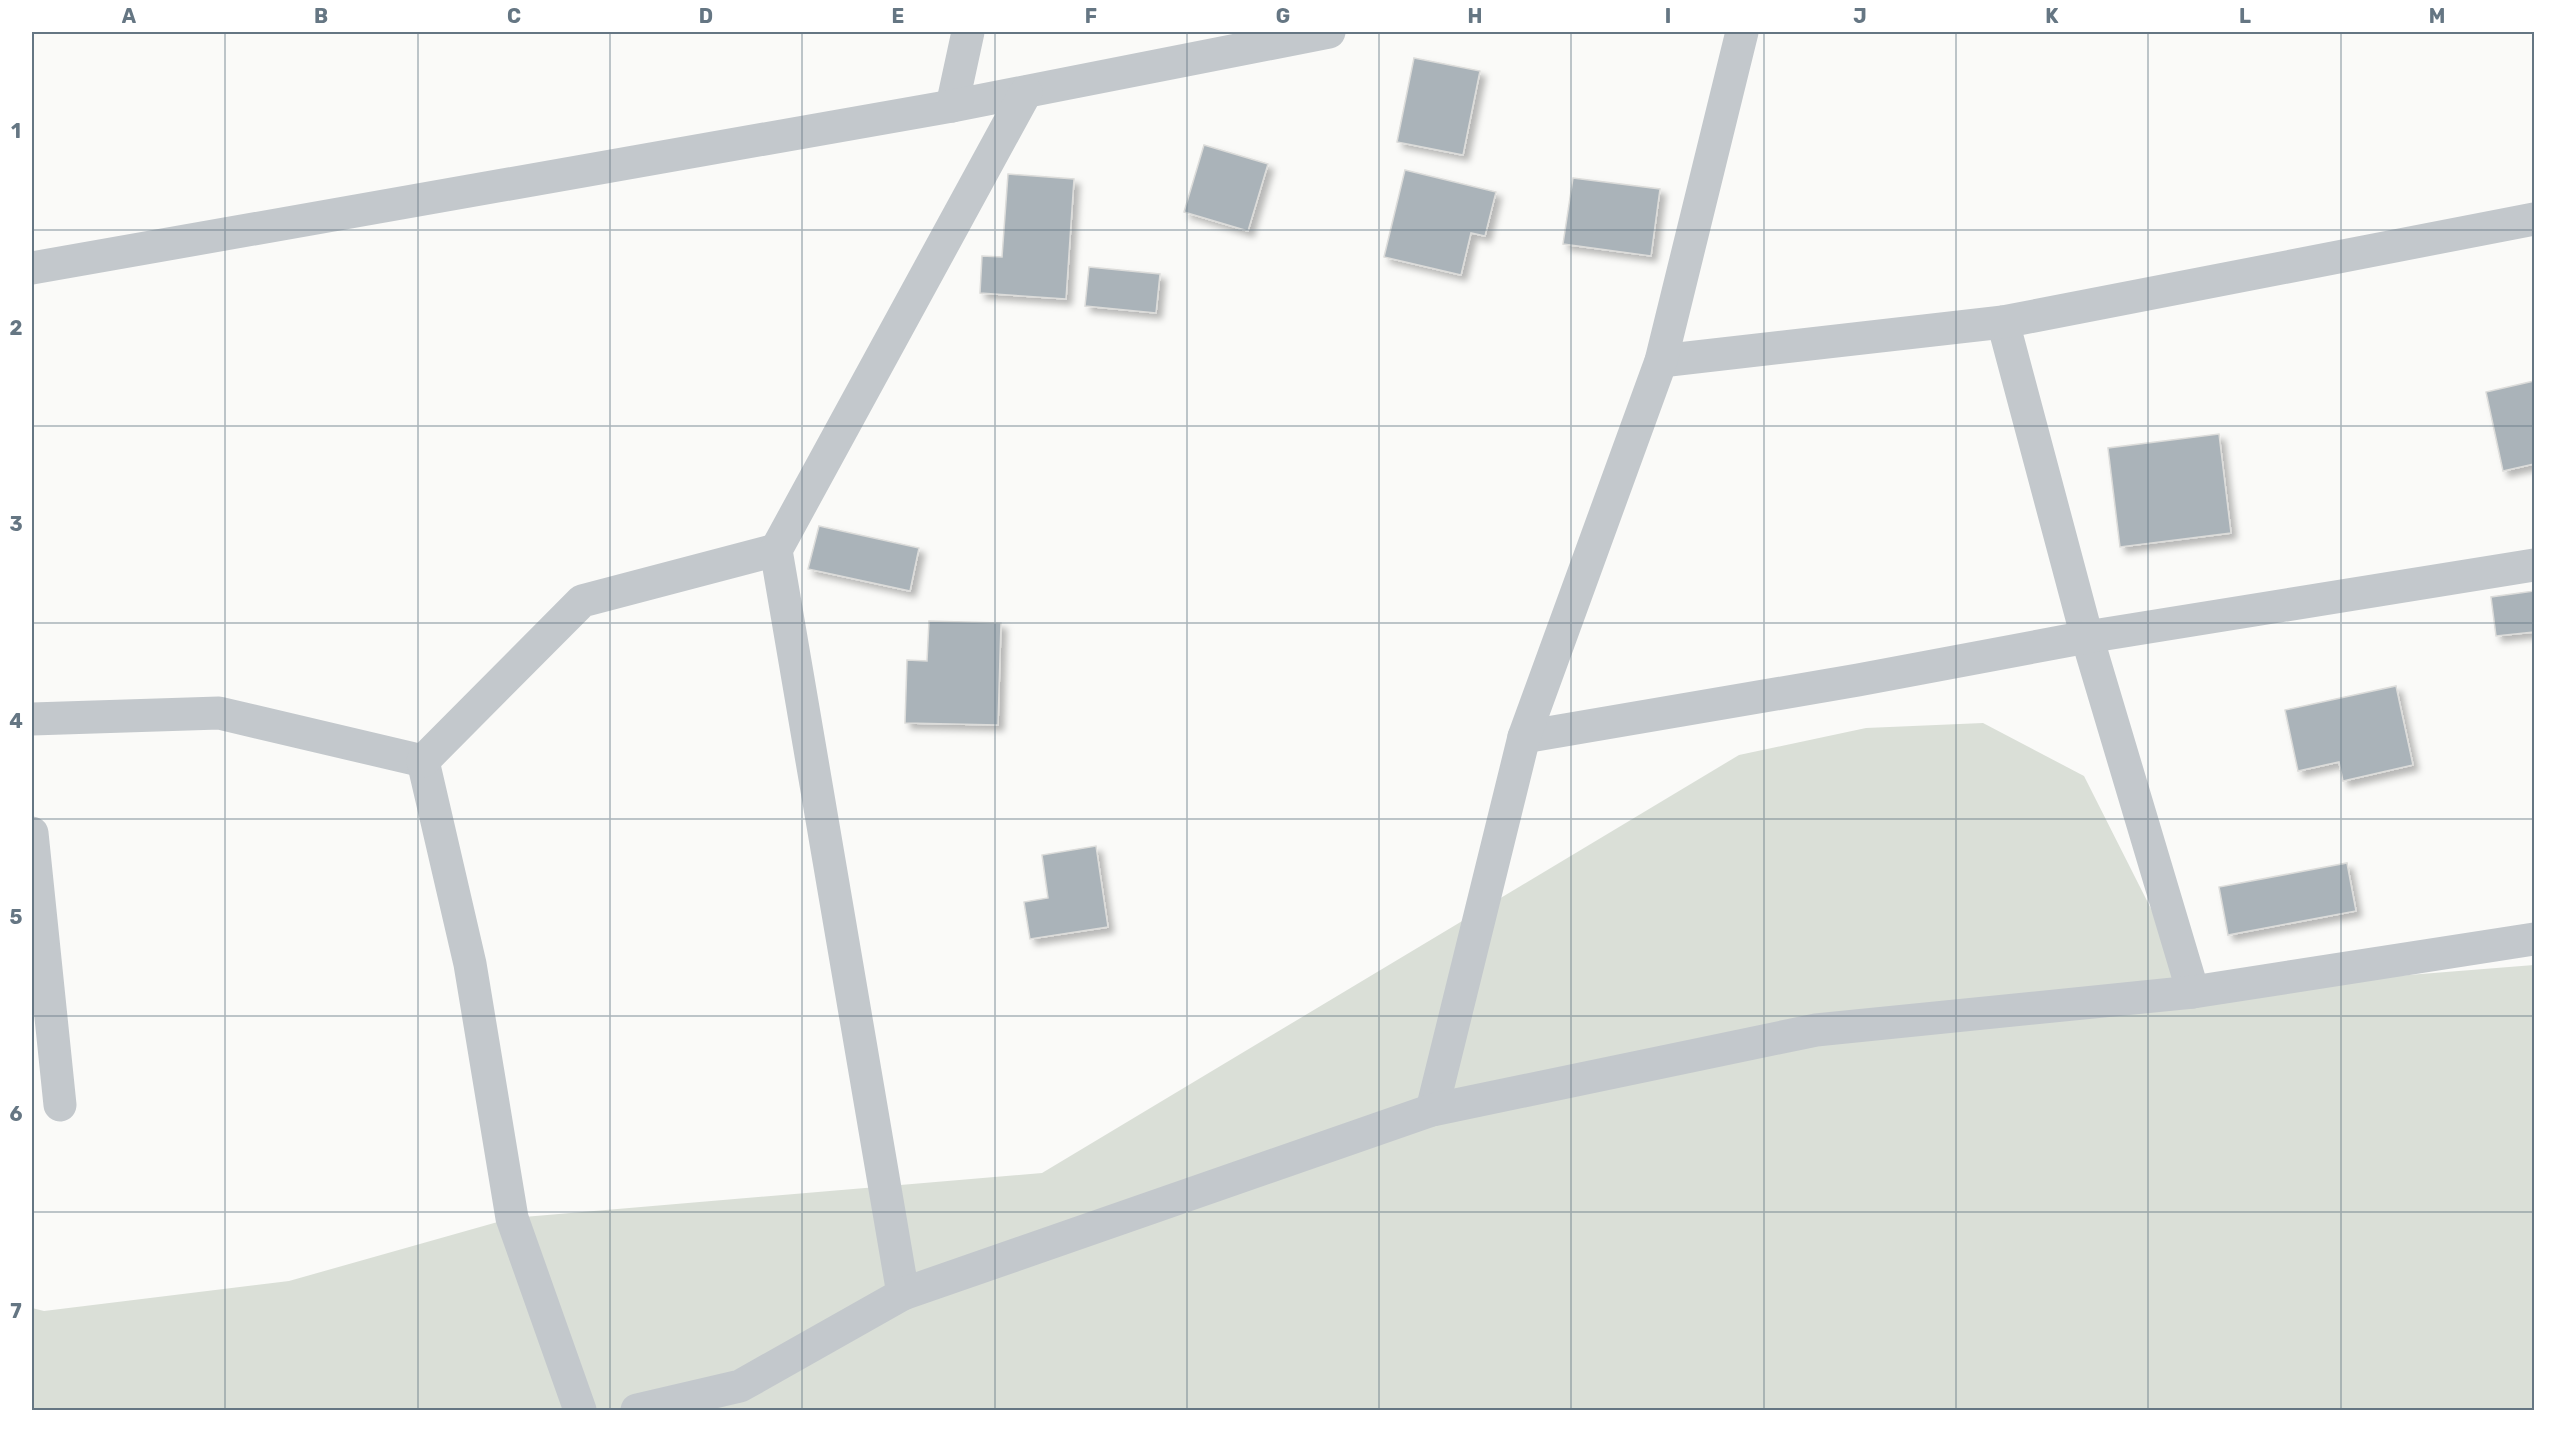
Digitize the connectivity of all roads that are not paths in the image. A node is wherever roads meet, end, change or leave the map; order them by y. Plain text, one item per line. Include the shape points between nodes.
1 (968, 32) edge
2 (1329, 32) edge
3 (1742, 32) edge
4 (1026, 92) junction
5 (952, 105) junction
6 (2535, 219) edge
7 (32, 268) edge
8 (2003, 322) junction
9 (1660, 361) junction
10 (776, 550) junction
11 (2535, 565) edge
12 (2087, 637) junction
13 (32, 718) edge
14 (1524, 737) junction
15 (423, 761) junction
16 (32, 833) edge
17 (2535, 939) edge
18 (2193, 993) junction
19 (60, 1105) dead end
20 (1432, 1110) junction
21 (903, 1294) junction
22 (580, 1410) edge
23 (638, 1410) edge

1 - 5 street
2 - 4 street
3 - 9 street
4 - 5 street
4 - 10 street
5 - 7 street
6 - 8 street
8 - 9 street
8 - 12 street
9 - 14 street
10 - 15 street via 582,601
10 - 21 street
11 - 12 street
12 - 14 street
12 - 18 street
13 - 15 street via 219,712
14 - 20 street
15 - 22 street via 470,964 512,1218
16 - 19 street
17 - 18 street
18 - 20 street via 1816,1030
20 - 21 street
21 - 23 street via 740,1386

